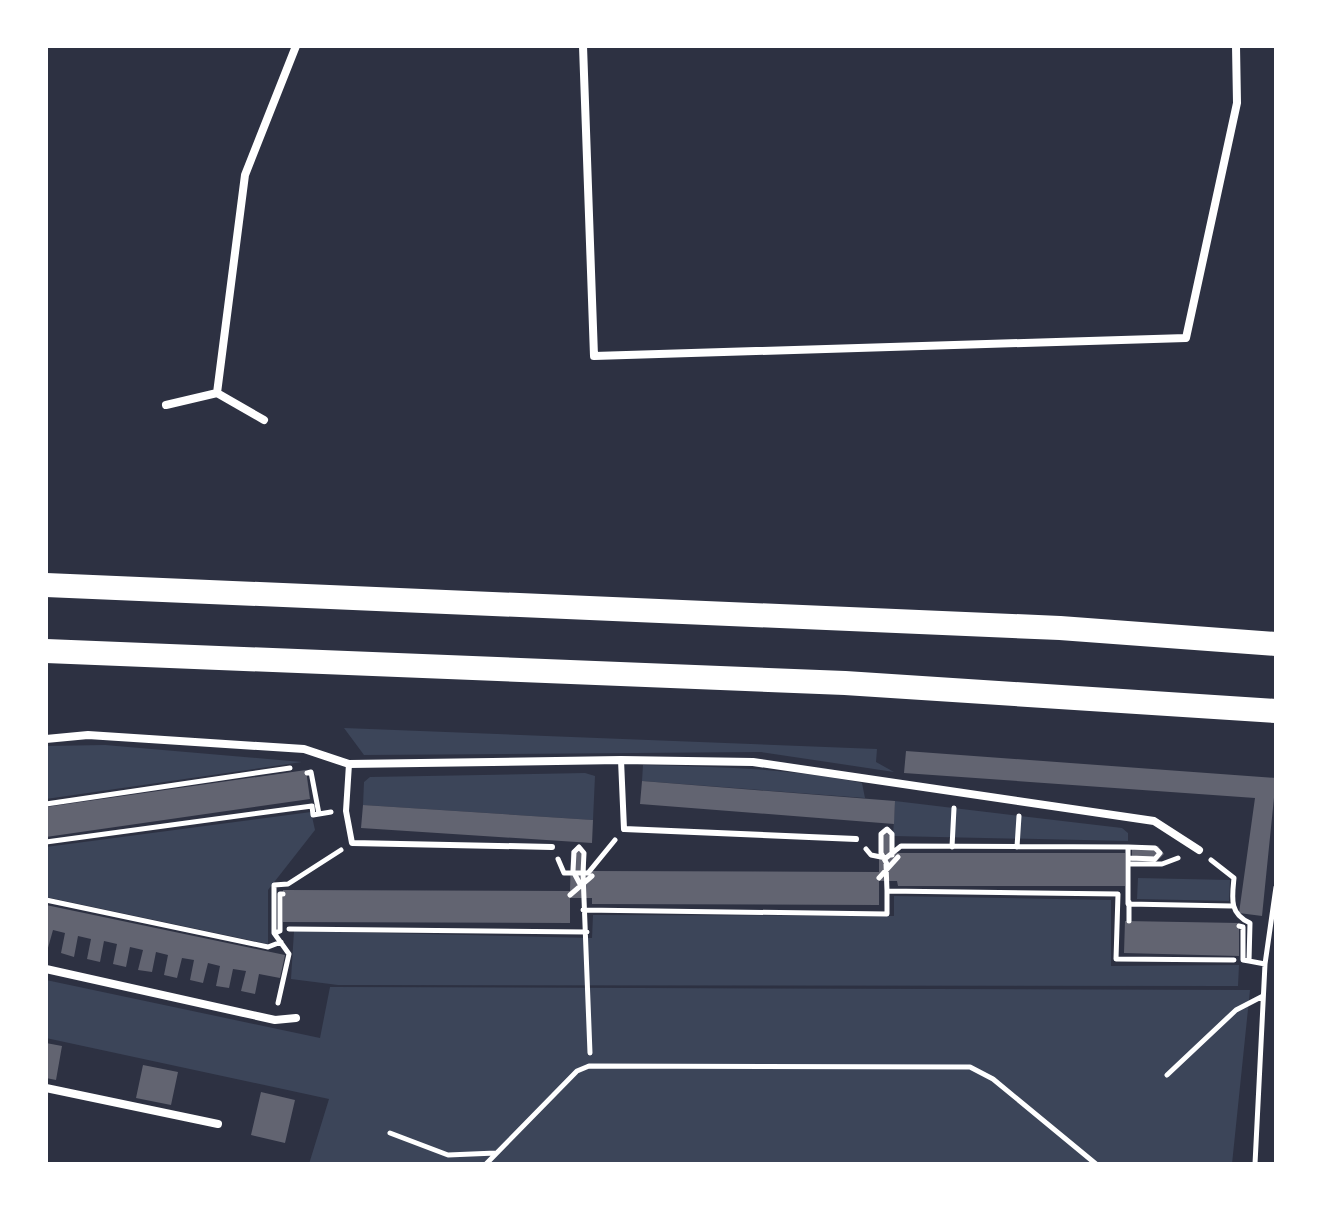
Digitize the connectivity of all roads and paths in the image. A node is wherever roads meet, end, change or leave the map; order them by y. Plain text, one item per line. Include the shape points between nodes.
1 (296, 46) edge
2 (583, 46) edge
3 (1236, 46) edge
4 (217, 393) junction
5 (166, 405) dead end
6 (264, 420) dead end
7 (46, 585) edge
8 (1276, 644) edge
9 (46, 651) edge
10 (1276, 711) edge
11 (46, 739) edge
12 (621, 760) junction
13 (349, 764) junction
14 (307, 773) dead end
15 (955, 792) junction
16 (1019, 802) junction
17 (46, 804) edge
18 (624, 829) junction
19 (856, 839) joint
20 (46, 842) edge
21 (352, 843) junction
22 (552, 847) joint
23 (952, 847) junction
24 (1017, 847) junction
25 (1128, 847) junction
26 (1199, 850) junction
27 (892, 857) junction
28 (1128, 860) junction
29 (888, 866) junction
30 (583, 873) junction
31 (592, 876) dead end
32 (879, 878) dead end
33 (581, 886) junction
34 (1276, 887) edge
35 (887, 891) junction
36 (283, 894) dead end
37 (570, 895) dead end
38 (46, 900) edge
39 (1232, 906) junction
40 (583, 910) junction
41 (1129, 921) dead end
42 (1239, 926) dead end
43 (289, 929) dead end
44 (277, 932) junction
45 (587, 932) junction
46 (281, 942) junction
47 (1234, 960) dead end
48 (1246, 960) junction
49 (1265, 964) junction
50 (46, 969) edge
51 (1264, 995) junction
52 (296, 1018) dead end
53 (275, 1020) junction
54 (590, 1053) dead end
55 (1167, 1075) dead end
56 (46, 1088) edge
57 (218, 1124) dead end
58 (390, 1133) dead end
59 (496, 1153) junction
60 (486, 1164) edge
61 (1096, 1164) edge
62 (1255, 1164) edge

1 - 4 street via 245,175
2 - 3 street via 594,356 1186,338 1237,103
4 - 5 street
4 - 6 street
7 - 8 highway via 1029,626
9 - 10 highway via 845,683
11 - 13 street via 88,735 304,749
12 - 13 street
12 - 15 street via 753,762
12 - 18 lane
13 - 17 path
13 - 21 lane via 346,811
14 - 20 path via 311,772 319,814 313,815 312,806
15 - 16 street
15 - 23 path
16 - 24 path
16 - 26 street via 1154,821
18 - 19 lane
18 - 30 path
19 - 27 path via 871,855
21 - 22 lane
21 - 44 path via 288,884 274,885
22 - 30 path via 564,873
23 - 24 path
23 - 27 path via 901,846
24 - 25 path
25 - 28 path
25 - 28 path via 1160,853 1155,859
26 - 28 path via 1162,864
26 - 39 path via 1234,878
27 - 29 path
27 - 29 path via 892,834 887,829 881,834 881,853
27 - 35 path
28 - 39 path via 1128,904
28 - 41 path
29 - 32 path
30 - 33 path via 584,853 579,847 573,871
30 - 40 path
31 - 33 path
33 - 37 path
34 - 49 path
35 - 40 path via 887,914
35 - 47 path via 1118,894 1116,959
36 - 44 path
38 - 46 path via 268,947
39 - 48 path via 1250,923
40 - 45 path
42 - 48 path
43 - 45 path
44 - 46 path
45 - 54 path
46 - 53 path via 289,954
48 - 49 path
49 - 51 path
50 - 53 street
51 - 55 path via 1236,1010
51 - 62 path
52 - 53 street
56 - 57 street
58 - 59 path via 448,1155
59 - 60 path
59 - 61 path via 577,1071 589,1066 970,1067 993,1079

